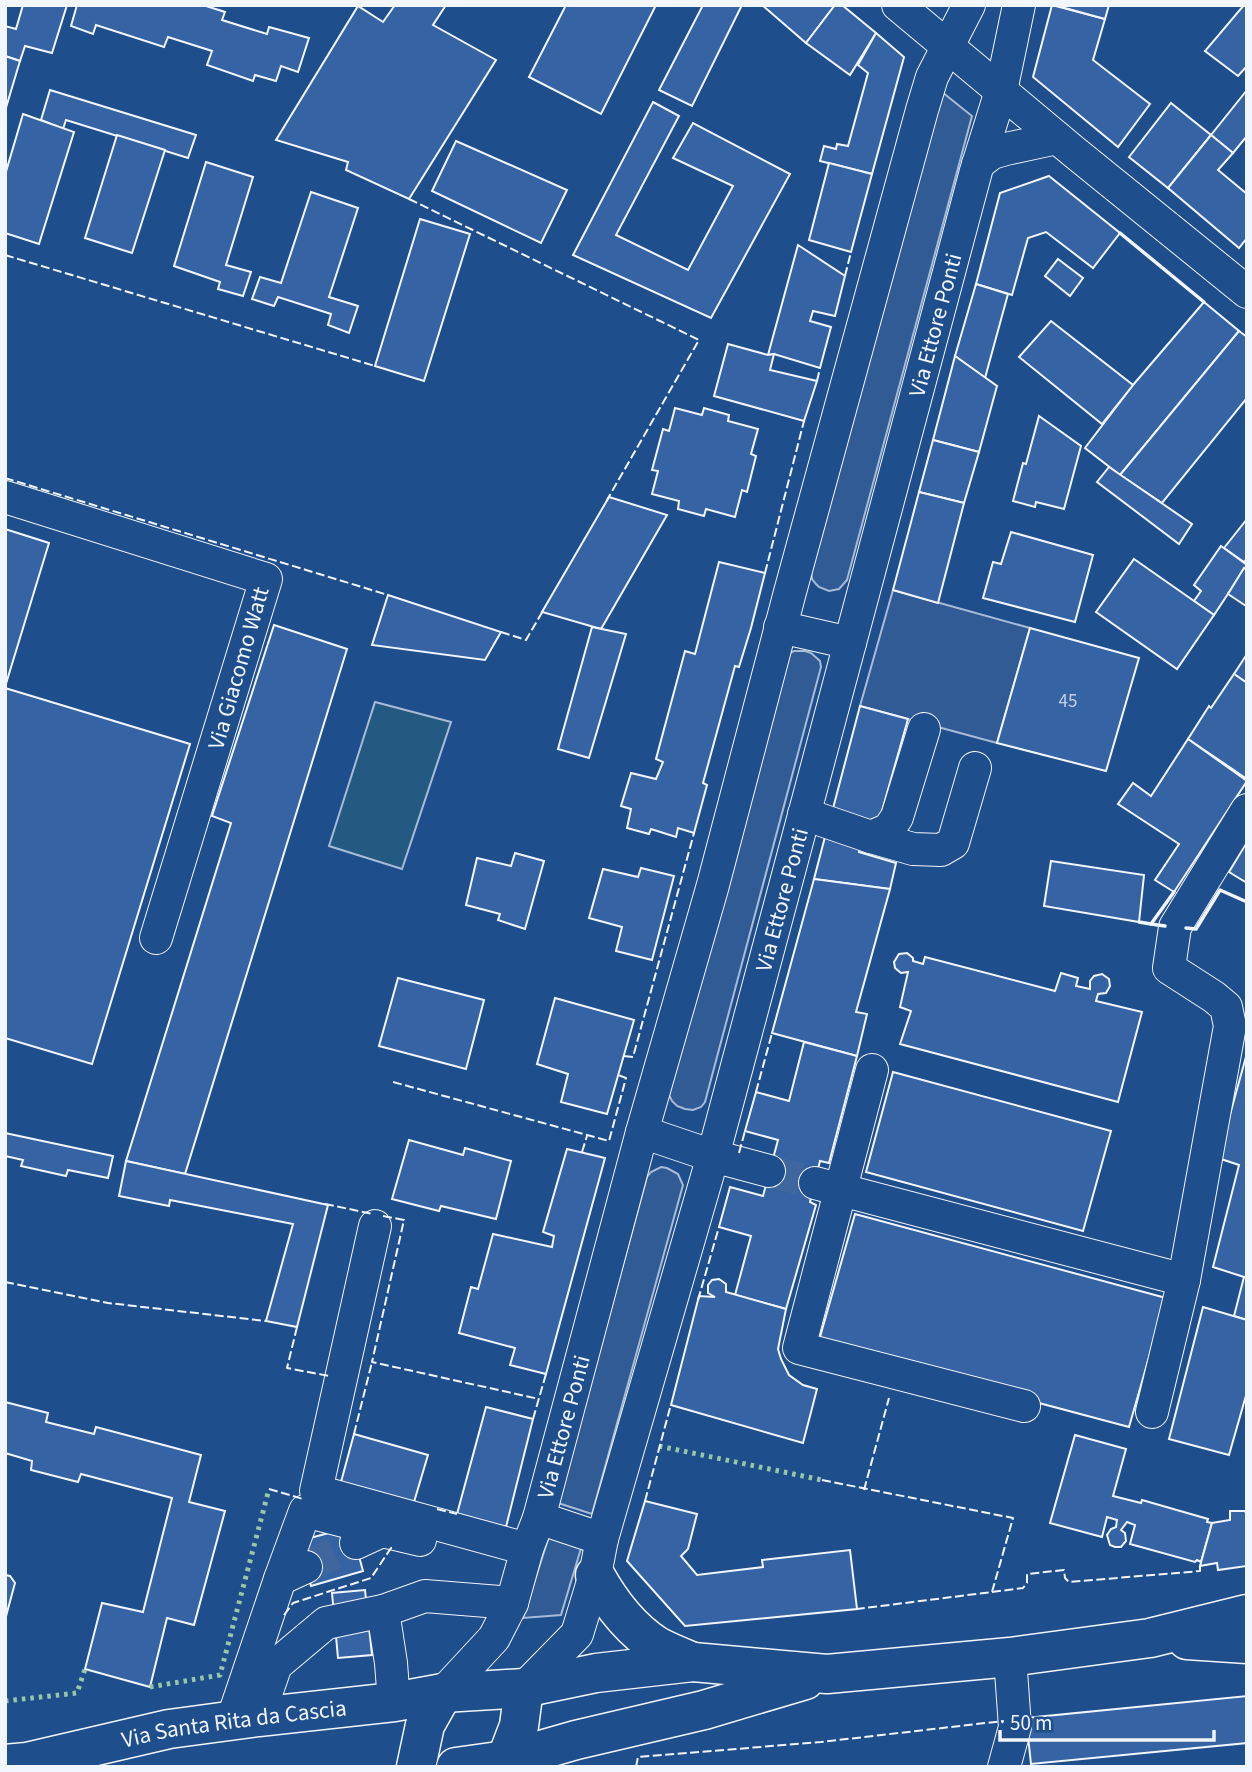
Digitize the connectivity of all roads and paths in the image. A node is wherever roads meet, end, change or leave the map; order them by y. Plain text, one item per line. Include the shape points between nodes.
1 (898, 5) edge
2 (969, 5) edge
3 (1019, 5) edge
4 (947, 46) junction
5 (1001, 91) junction
6 (1057, 138) junction
7 (978, 164) junction
8 (1247, 292) edge
9 (5, 497) edge
10 (780, 626) junction
11 (850, 643) junction
12 (924, 729) dead end
13 (975, 768) dead end
14 (1247, 810) edge
15 (804, 814) junction
16 (871, 837) junction
17 (156, 938) dead end
18 (872, 1070) dead end
19 (642, 1132) junction
20 (713, 1156) junction
21 (769, 1171) tunnel mouth
22 (827, 1186) junction
23 (375, 1226) dead end
24 (1184, 1280) junction
25 (1024, 1406) dead end
26 (1152, 1412) dead end
27 (539, 1518) junction
28 (598, 1557) junction
29 (525, 1558) junction
30 (512, 1603) junction
31 (383, 1611) junction
32 (1247, 1614) edge
33 (1150, 1638) junction
34 (1247, 1644) edge
35 (1010, 1657) junction
36 (693, 1662) junction
37 (827, 1674) junction
38 (524, 1688) junction
39 (443, 1693) junction
40 (394, 1702) junction
41 (245, 1719) junction
42 (16, 1763) edge
43 (504, 1763) edge
44 (109, 1767) edge
45 (416, 1767) edge
46 (456, 1767) edge
47 (1004, 1767) edge

1 - 4 street
2 - 4 street, Via Ettore Ponti
3 - 5 street, Via Ettore Ponti
4 - 5 street
4 - 10 street, Via Ettore Ponti via 922,110
5 - 6 street
5 - 7 street, Via Ettore Ponti
6 - 7 street via 992,153
6 - 8 street
7 - 11 street, Via Ettore Ponti
9 - 17 street, Via Giacomo Watt via 266,579
10 - 11 street
10 - 19 street, Via Ettore Ponti via 713,885
11 - 15 street, Via Ettore Ponti
12 - 16 street via 897,817 889,829
13 - 16 street via 953,843 941,850 913,849
14 - 24 street via 1175,927 1168,968 1226,1007 1230,1026
15 - 16 street
15 - 20 street, Via Ettore Ponti
18 - 22 street
19 - 20 street
19 - 27 street, Via Ettore Ponti
20 - 21 street
20 - 28 street, Via Ettore Ponti
22 - 24 street
22 - 25 street via 799,1348
23 - 29 street via 316,1491
24 - 26 street
27 - 28 street, Via Ettore Ponti
27 - 29 street, Via Ettore Ponti
28 - 36 main road via 605,1592 625,1619 656,1645
28 - 38 street, Via Ettore Ponti via 577,1634
29 - 30 street, Via Ettore Ponti
29 - 41 street via 369,1537 305,1511 293,1573
30 - 31 street via 425,1595
30 - 39 street, Via Ettore Ponti via 494,1638
31 - 40 street
31 - 41 street via 326,1623 275,1665
32 - 33 main road
33 - 34 main road
33 - 35 main road
35 - 37 main road
35 - 47 street via 1015,1727
36 - 37 main road
36 - 38 main road via 596,1673
37 - 43 main road
38 - 39 main road, Via Santa Rita da Cascia
38 - 43 main road via 519,1726
39 - 40 main road, Via Santa Rita da Cascia
39 - 45 main road via 425,1725
40 - 41 main road, Via Santa Rita da Cascia
41 - 42 main road, Via Santa Rita da Cascia via 169,1729
42 - 44 main road, Via Santa Rita da Cascia
43 - 46 main road

